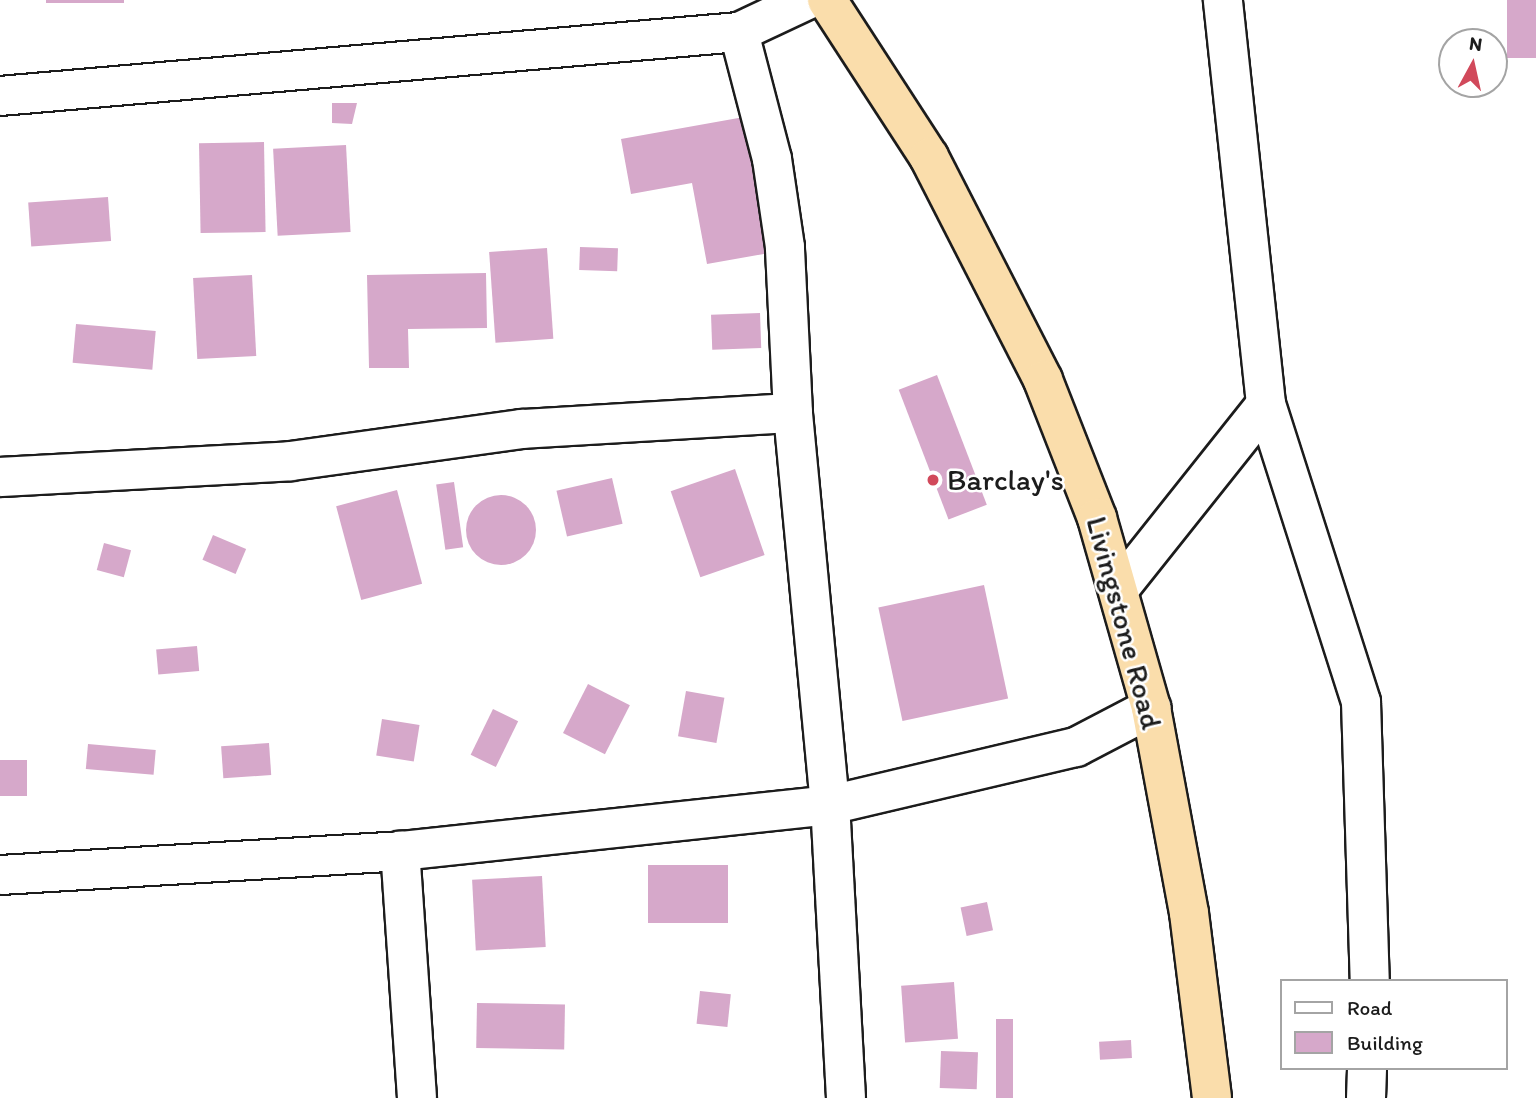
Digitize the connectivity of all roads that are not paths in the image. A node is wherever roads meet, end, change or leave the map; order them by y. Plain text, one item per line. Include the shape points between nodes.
1 (807, 0) edge
2 (827, 0) edge
3 (1223, 0) edge
4 (739, 32) junction
5 (0, 96) edge
6 (1266, 404) junction
7 (793, 413) junction
8 (0, 477) edge
9 (1119, 589) junction
10 (1151, 708) junction
11 (830, 805) junction
12 (400, 851) junction
13 (0, 875) edge
14 (1370, 979) edge
15 (1367, 1070) edge
16 (417, 1098) edge
17 (846, 1098) edge
18 (1212, 1098) edge
19 (1366, 1098) edge

1 - 4 street
2 - 9 highway, Livingstone Road via 929,157 1043,380
3 - 6 street
4 - 5 street
4 - 7 street via 772,159 785,247
6 - 9 street
6 - 14 street via 1361,702
7 - 8 street via 522,429 291,461
7 - 11 street
9 - 10 highway, Livingstone Road
10 - 11 street via 1076,747
10 - 18 highway, Livingstone Road via 1189,913
11 - 12 street
11 - 17 street
12 - 13 street
12 - 16 street
15 - 19 street

